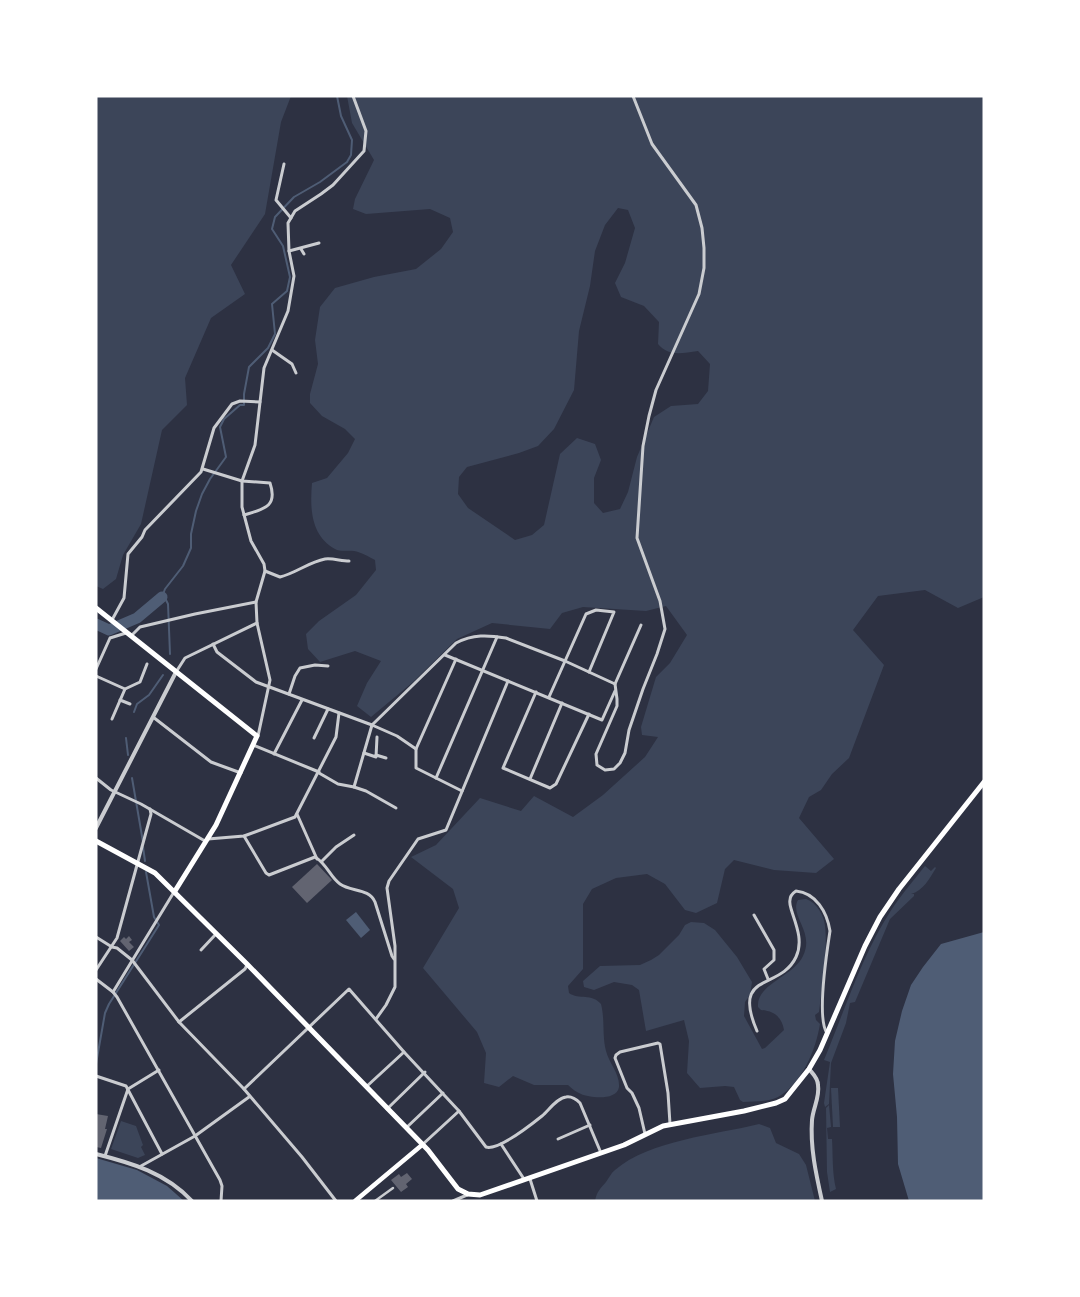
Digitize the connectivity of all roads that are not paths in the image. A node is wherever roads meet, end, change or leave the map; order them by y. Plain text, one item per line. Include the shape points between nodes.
1 (353, 96) edge
2 (633, 96) edge
3 (284, 164) dead end
4 (291, 218) junction
5 (319, 243) dead end
6 (301, 249) junction
7 (289, 252) junction
8 (304, 254) dead end
9 (272, 350) junction
10 (296, 373) dead end
11 (260, 402) junction
12 (203, 469) junction
13 (242, 481) junction
14 (244, 515) junction
15 (349, 561) dead end
16 (265, 571) junction
17 (256, 602) junction
18 (96, 608) edge
19 (111, 620) junction
20 (258, 624) junction
21 (641, 625) dead end
22 (127, 633) junction
23 (497, 637) junction
24 (213, 644) junction
25 (445, 654) junction
26 (456, 659) junction
27 (565, 661) junction
28 (97, 662) edge
29 (147, 664) dead end
30 (328, 666) dead end
31 (96, 668) edge
32 (483, 670) junction
33 (176, 672) junction
34 (590, 672) junction
35 (96, 676) edge
36 (508, 681) junction
37 (615, 684) junction
38 (268, 688) junction
39 (125, 689) junction
40 (615, 690) junction
41 (536, 692) junction
42 (289, 694) junction
43 (549, 697) junction
44 (120, 700) junction
45 (302, 700) junction
46 (562, 703) junction
47 (130, 704) dead end
48 (328, 709) junction
49 (339, 713) junction
50 (589, 714) junction
51 (152, 717) junction
52 (112, 719) dead end
53 (372, 725) junction
54 (257, 736) junction
55 (376, 736) dead end
56 (314, 738) dead end
57 (253, 745) junction
58 (416, 749) junction
59 (364, 753) junction
60 (274, 754) junction
61 (376, 756) junction
62 (386, 758) dead end
63 (319, 772) junction
64 (242, 773) junction
65 (96, 778) edge
66 (436, 778) junction
67 (530, 779) junction
68 (984, 782) edge
69 (354, 787) junction
70 (462, 791) junction
71 (115, 792) junction
72 (396, 808) dead end
73 (150, 809) junction
74 (297, 814) junction
75 (98, 820) edge
76 (96, 828) edge
77 (354, 835) dead end
78 (244, 836) junction
79 (206, 840) junction
80 (96, 841) edge
81 (317, 858) junction
82 (322, 861) junction
83 (136, 862) junction
84 (174, 891) junction
85 (754, 916) dead end
86 (216, 934) junction
87 (96, 937) edge
88 (112, 947) junction
89 (201, 950) dead end
90 (394, 959) junction
91 (134, 962) junction
92 (247, 964) junction
93 (96, 970) edge
94 (96, 978) edge
95 (768, 980) junction
96 (115, 993) junction
97 (376, 1018) junction
98 (179, 1022) junction
99 (308, 1028) junction
100 (757, 1031) dead end
101 (827, 1034) junction
102 (404, 1052) junction
103 (808, 1069) junction
104 (158, 1070) junction
105 (424, 1072) junction
106 (96, 1076) edge
107 (128, 1088) junction
108 (366, 1088) junction
109 (244, 1089) junction
110 (443, 1093) junction
111 (249, 1097) junction
112 (387, 1109) junction
113 (459, 1111) junction
114 (670, 1124) junction
115 (590, 1126) junction
116 (406, 1128) junction
117 (645, 1134) junction
118 (195, 1136) junction
119 (558, 1139) dead end
120 (501, 1144) junction
121 (422, 1145) junction
122 (601, 1153) junction
123 (96, 1154) edge
124 (162, 1154) junction
125 (105, 1156) junction
126 (141, 1166) junction
127 (528, 1179) junction
128 (393, 1188) dead end
129 (468, 1198) edge
130 (192, 1201) edge
131 (221, 1201) edge
132 (336, 1201) edge
133 (355, 1201) edge
134 (375, 1201) edge
135 (454, 1201) edge
136 (537, 1201) edge
137 (822, 1201) edge

1 - 4 street via 366,131 364,151 333,185 295,211
2 - 40 street via 652,144 696,205 702,228 704,268 699,294 656,390 643,446 638,538 660,601 665,629 642,689 622,759 614,769 605,770 597,765 596,754 617,706
3 - 4 street via 276,200
4 - 7 street via 288,222
5 - 6 street
6 - 7 street
6 - 8 street
7 - 9 street via 294,276 288,311
9 - 10 street via 292,364
9 - 11 street via 264,368
11 - 12 street via 232,404 214,428
11 - 13 street via 255,445
12 - 13 street
12 - 19 street via 145,530 128,554 124,598
13 - 14 street
13 - 14 street via 270,483 272,498 270,505
14 - 16 street via 251,541
15 - 16 street via 326,558 280,576
16 - 17 street
17 - 20 street
17 - 22 street via 163,621
18 - 19 main road
19 - 22 main road
20 - 24 street
20 - 38 street via 270,680
21 - 37 street
22 - 28 street via 110,638
22 - 33 main road
23 - 25 street via 468,637
23 - 27 street
23 - 32 street
24 - 33 street via 186,658
24 - 38 street via 217,652
25 - 26 street
25 - 53 street
26 - 32 street
26 - 58 street
27 - 34 street
27 - 34 street via 586,614 596,610 614,612
27 - 43 street
28 - 31 street
29 - 39 street via 140,682
30 - 42 street via 300,668
32 - 36 street
32 - 66 street
33 - 51 street
33 - 54 main road
34 - 37 street
35 - 39 street
36 - 41 street
36 - 70 street
37 - 40 street
38 - 42 street
38 - 54 street
39 - 44 street
40 - 50 street via 602,720
41 - 43 street
41 - 67 street via 503,768
42 - 45 street
43 - 46 street
44 - 47 street
44 - 52 street
45 - 48 street
45 - 60 street
46 - 50 street
46 - 67 street
48 - 49 street
48 - 56 street
49 - 53 street
49 - 63 street via 336,737
50 - 67 street via 556,784 550,788
51 - 64 street via 211,762
51 - 71 street
53 - 58 street
53 - 59 street
54 - 57 main road
55 - 61 street
57 - 60 street
57 - 64 main road
58 - 66 street via 416,768
59 - 61 street
59 - 69 street
60 - 63 street
61 - 62 street
63 - 69 street via 338,784
63 - 74 street
64 - 79 main road
65 - 71 street
66 - 70 street
68 - 101 main road via 880,917
69 - 72 street
70 - 90 street via 446,830 418,839 389,880 387,888
71 - 73 street
71 - 75 street
73 - 79 street
73 - 83 street
74 - 78 street
74 - 81 street
75 - 76 street
77 - 82 street
78 - 79 street
78 - 81 street via 269,875
79 - 84 main road
80 - 83 main road
81 - 82 street
82 - 90 street via 339,884 374,898
83 - 84 main road via 155,872
83 - 88 street
84 - 86 main road
84 - 91 street
85 - 95 street via 774,950 774,960 764,969
86 - 89 street
86 - 92 main road
87 - 88 street
88 - 91 street
88 - 93 street
90 - 97 street via 395,987
91 - 96 street
91 - 98 street
92 - 98 street via 245,969
92 - 99 main road
94 - 96 street
95 - 100 street via 756,988 750,1000 750,1016
95 - 101 street via 789,968 799,949 799,934 789,901 792,894 796,891 812,895 824,911 830,931 822,1012
96 - 104 street
97 - 99 street via 349,989
97 - 102 street
98 - 109 street
99 - 108 main road
99 - 109 street
101 - 103 main road
102 - 105 street
102 - 108 street
103 - 114 main road via 780,1102
103 - 137 street via 818,1080 819,1088 812,1118 812,1136
104 - 107 street
104 - 118 street
105 - 110 street
105 - 112 street
106 - 107 street
107 - 124 street
107 - 125 street
108 - 112 main road
109 - 111 street
110 - 113 street
110 - 116 street
111 - 118 street
111 - 132 street
112 - 116 main road
113 - 120 street via 486,1147
113 - 121 street
114 - 117 main road
114 - 117 street via 660,1044 620,1052 615,1058 639,1108
115 - 119 street
115 - 120 street via 577,1100 564,1097
115 - 122 street
116 - 121 main road
117 - 122 main road
118 - 124 street
118 - 131 street via 220,1180
120 - 127 street
121 - 129 main road
121 - 133 main road
122 - 127 main road
123 - 125 street
124 - 126 street
125 - 126 street
126 - 130 street via 166,1179
127 - 129 main road
127 - 136 street
128 - 134 street
129 - 135 street

